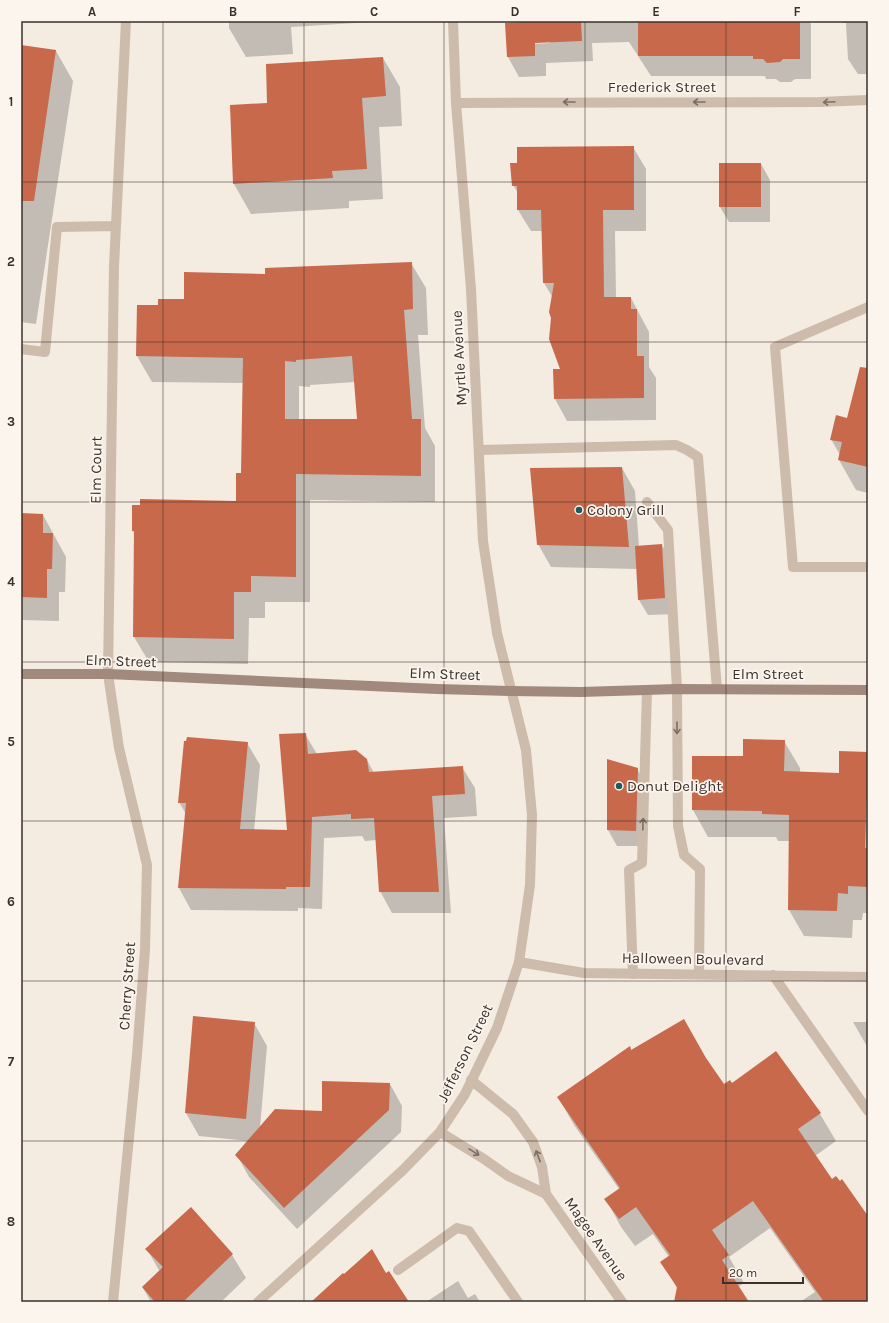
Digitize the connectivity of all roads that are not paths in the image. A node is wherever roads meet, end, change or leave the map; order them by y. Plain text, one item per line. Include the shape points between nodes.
1 (126, 21) edge
2 (453, 21) edge
3 (868, 100) edge
4 (456, 103) junction
5 (116, 226) junction
6 (868, 307) edge
7 (21, 349) edge
8 (479, 450) junction
9 (647, 502) dead end
10 (868, 567) edge
11 (21, 674) edge
12 (108, 674) junction
13 (677, 689) junction
14 (717, 689) junction
15 (647, 690) junction
16 (868, 690) edge
17 (511, 691) junction
18 (519, 962) junction
19 (633, 974) junction
20 (699, 974) junction
21 (773, 975) junction
22 (868, 976) edge
23 (471, 1080) junction
24 (868, 1111) edge
25 (440, 1132) junction
26 (546, 1194) junction
27 (398, 1270) dead end
28 (113, 1302) edge
29 (258, 1302) edge
30 (518, 1302) edge
31 (622, 1302) edge

1 - 5 street, Elm Court
2 - 4 street, Myrtle Avenue
3 -> 4 street, Frederick Street
4 - 8 street, Myrtle Avenue via 471,289
5 - 7 street via 57,227 45,352
5 - 12 street, Elm Court
6 - 10 street via 774,347 793,567
8 - 14 street via 676,445 698,457
8 - 17 street, Myrtle Avenue via 483,541 497,632
9 - 13 street via 668,530
11 - 12 main road, Elm Street
12 - 17 main road, Elm Street
12 - 28 street, Cherry Street via 119,748 147,865 145,950 137,1055
13 - 14 main road, Elm Street
13 - 15 main road, Elm Street
13 -> 20 street via 678,826 684,855 700,869
14 - 16 main road, Elm Street
15 - 17 main road, Elm Street
19 -> 15 street via 629,870 642,863
17 - 18 street, Jefferson Street via 526,750 532,814 530,885
18 - 19 street, Halloween Boulevard via 584,973
18 - 23 street, Jefferson Street via 497,1028
19 - 20 street, Halloween Boulevard
20 - 21 street, Halloween Boulevard
21 - 22 street, Halloween Boulevard
21 - 24 street
23 - 25 street, Jefferson Street via 465,1094
26 -> 23 street, Magee Avenue via 542,1167 533,1142 513,1114
25 -> 26 street, Magee Avenue via 508,1176
25 - 29 street, Jefferson Street via 403,1170
26 - 31 street, Magee Avenue
27 - 30 street via 457,1228 469,1231

